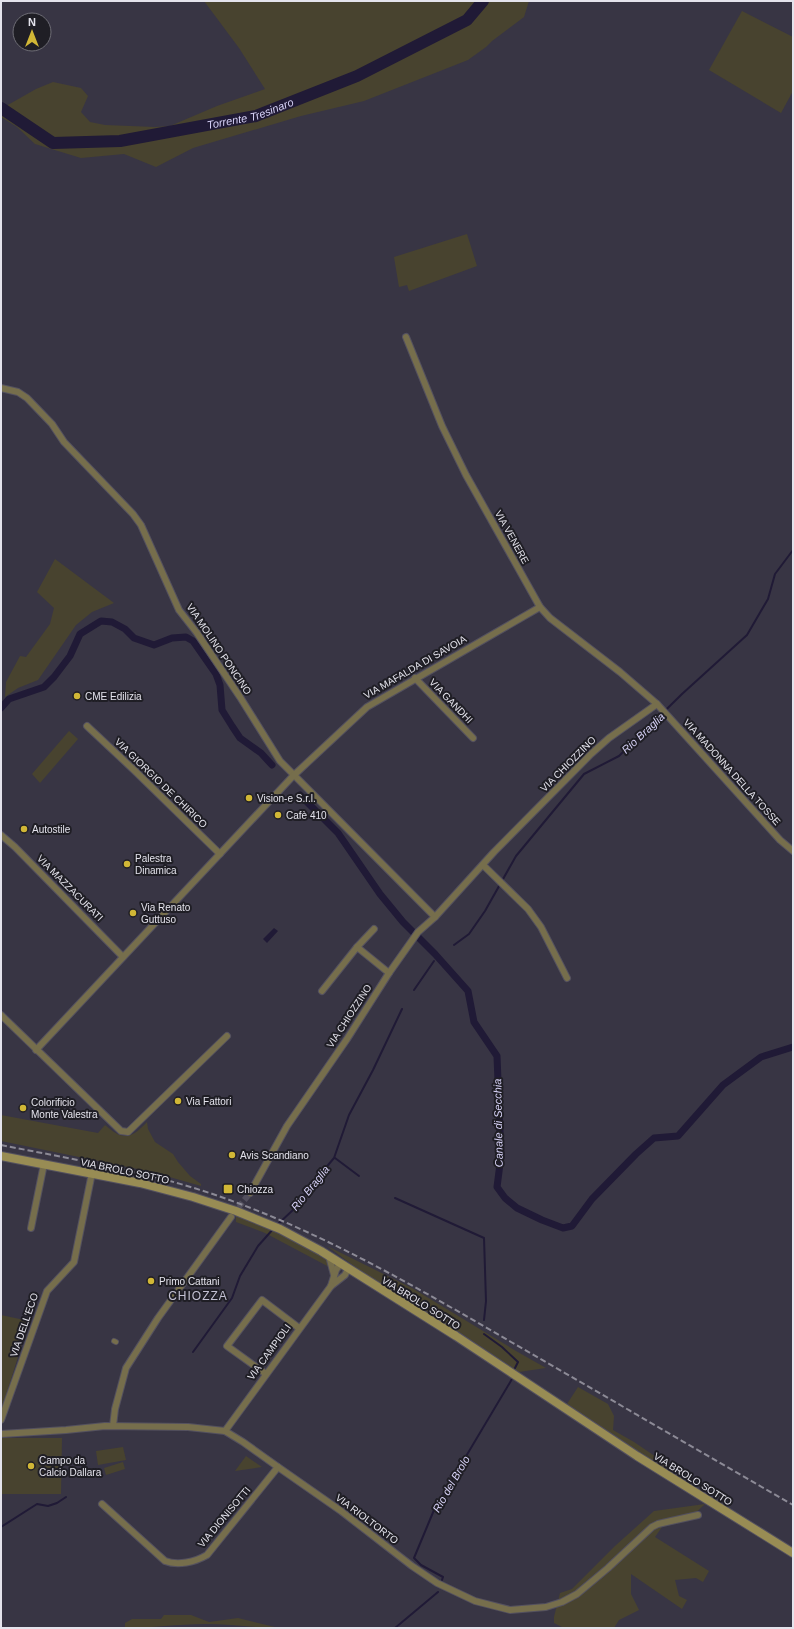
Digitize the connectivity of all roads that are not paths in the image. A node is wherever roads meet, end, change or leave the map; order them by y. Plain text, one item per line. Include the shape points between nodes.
1 (406, 337) dead end
2 (1, 388) edge
3 (540, 607) junction
4 (415, 678) junction
5 (659, 706) junction
6 (87, 726) dead end
7 (473, 738) dead end
8 (293, 776) junction
9 (1, 835) edge
10 (793, 851) edge
11 (220, 854) junction
12 (483, 865) junction
13 (435, 917) junction
14 (374, 929) dead end
15 (357, 947) junction
16 (123, 956) junction
17 (389, 973) junction
18 (567, 978) dead end
19 (322, 991) dead end
20 (1, 1015) edge
21 (227, 1036) dead end
22 (36, 1050) junction
23 (1, 1156) edge
24 (44, 1164) junction
25 (92, 1173) junction
26 (250, 1193) tunnel mouth
27 (231, 1217) tunnel mouth
28 (31, 1228) dead end
29 (328, 1256) junction
30 (340, 1264) junction
31 (348, 1269) junction
32 (334, 1275) junction
33 (360, 1276) junction
34 (338, 1281) junction
35 (331, 1286) junction
36 (299, 1328) junction
37 (266, 1374) junction
38 (1, 1420) edge
39 (113, 1426) junction
40 (225, 1431) junction
41 (1, 1434) edge
42 (278, 1467) junction
43 (102, 1504) dead end
44 (698, 1514) dead end
45 (793, 1553) edge

1 - 3 street, VIA VENERE via 442,426 466,475
2 - 8 street, VIA MOLINO PONCINO via 18,392 27,398 141,525 179,610 240,697 280,761
3 - 4 street, VIA MAFALDA DI SAVOIA
3 - 5 street, VIA VENERE via 550,618
4 - 7 street, VIA GANDHI
4 - 8 street, VIA MAFALDA DI SAVOIA via 367,707
5 - 10 street, VIA MADONNA DELLA TOSSE via 780,840
5 - 12 street, VIA CHIOZZINO via 609,738
6 - 11 street, VIA GIORGIO DE CHIRICO
8 - 11 street
8 - 13 street, VIA MOLINO PONCINO
9 - 16 street, VIA MAZZACURATI
11 - 16 street
12 - 13 street, VIA CHIOZZINO
12 - 18 street via 528,909 541,927
13 - 17 street, VIA CHIOZZINO via 418,932
14 - 15 street
15 - 17 street
15 - 19 street
16 - 22 street
17 - 26 street, VIA CHIOZZINO via 287,1126
20 - 22 street
21 - 22 street via 128,1132 121,1131
23 - 24 main road, VIA BROLO SOTTO
24 - 25 main road, VIA BROLO SOTTO
24 - 28 street
25 - 29 main road, VIA BROLO SOTTO via 193,1197 236,1211 272,1225
25 - 38 street, VIA DELL'ECO via 74,1262 47,1291
27 - 39 street via 158,1318 126,1368
29 - 30 main road, VIA BROLO SOTTO
29 - 32 street
30 - 31 main road, VIA BROLO SOTTO
30 - 32 street, VIA CAMPIOLI
31 - 33 main road, VIA BROLO SOTTO
31 - 34 street, VIA CAMPIOLI
32 - 35 street, VIA CAMPIOLI
33 - 34 street, VIA CAMPIOLI
33 - 45 main road, VIA BROLO SOTTO via 637,1456
34 - 35 street, VIA CAMPIOLI
35 - 36 street, VIA CAMPIOLI
36 - 37 street, VIA CAMPIOLI
36 - 37 street via 262,1300 228,1346
37 - 40 street, VIA CAMPIOLI
39 - 40 street, VIA RIOLTORTO via 188,1427
39 - 41 street, VIA RIOLTORTO
40 - 42 street, VIA RIOLTORTO
42 - 43 street, VIA DIONISOTTI via 207,1555 184,1563 172,1564 165,1561
42 - 44 street, VIA RIOLTORTO via 437,1583 475,1601 510,1610 546,1607 562,1602 577,1594 652,1527

